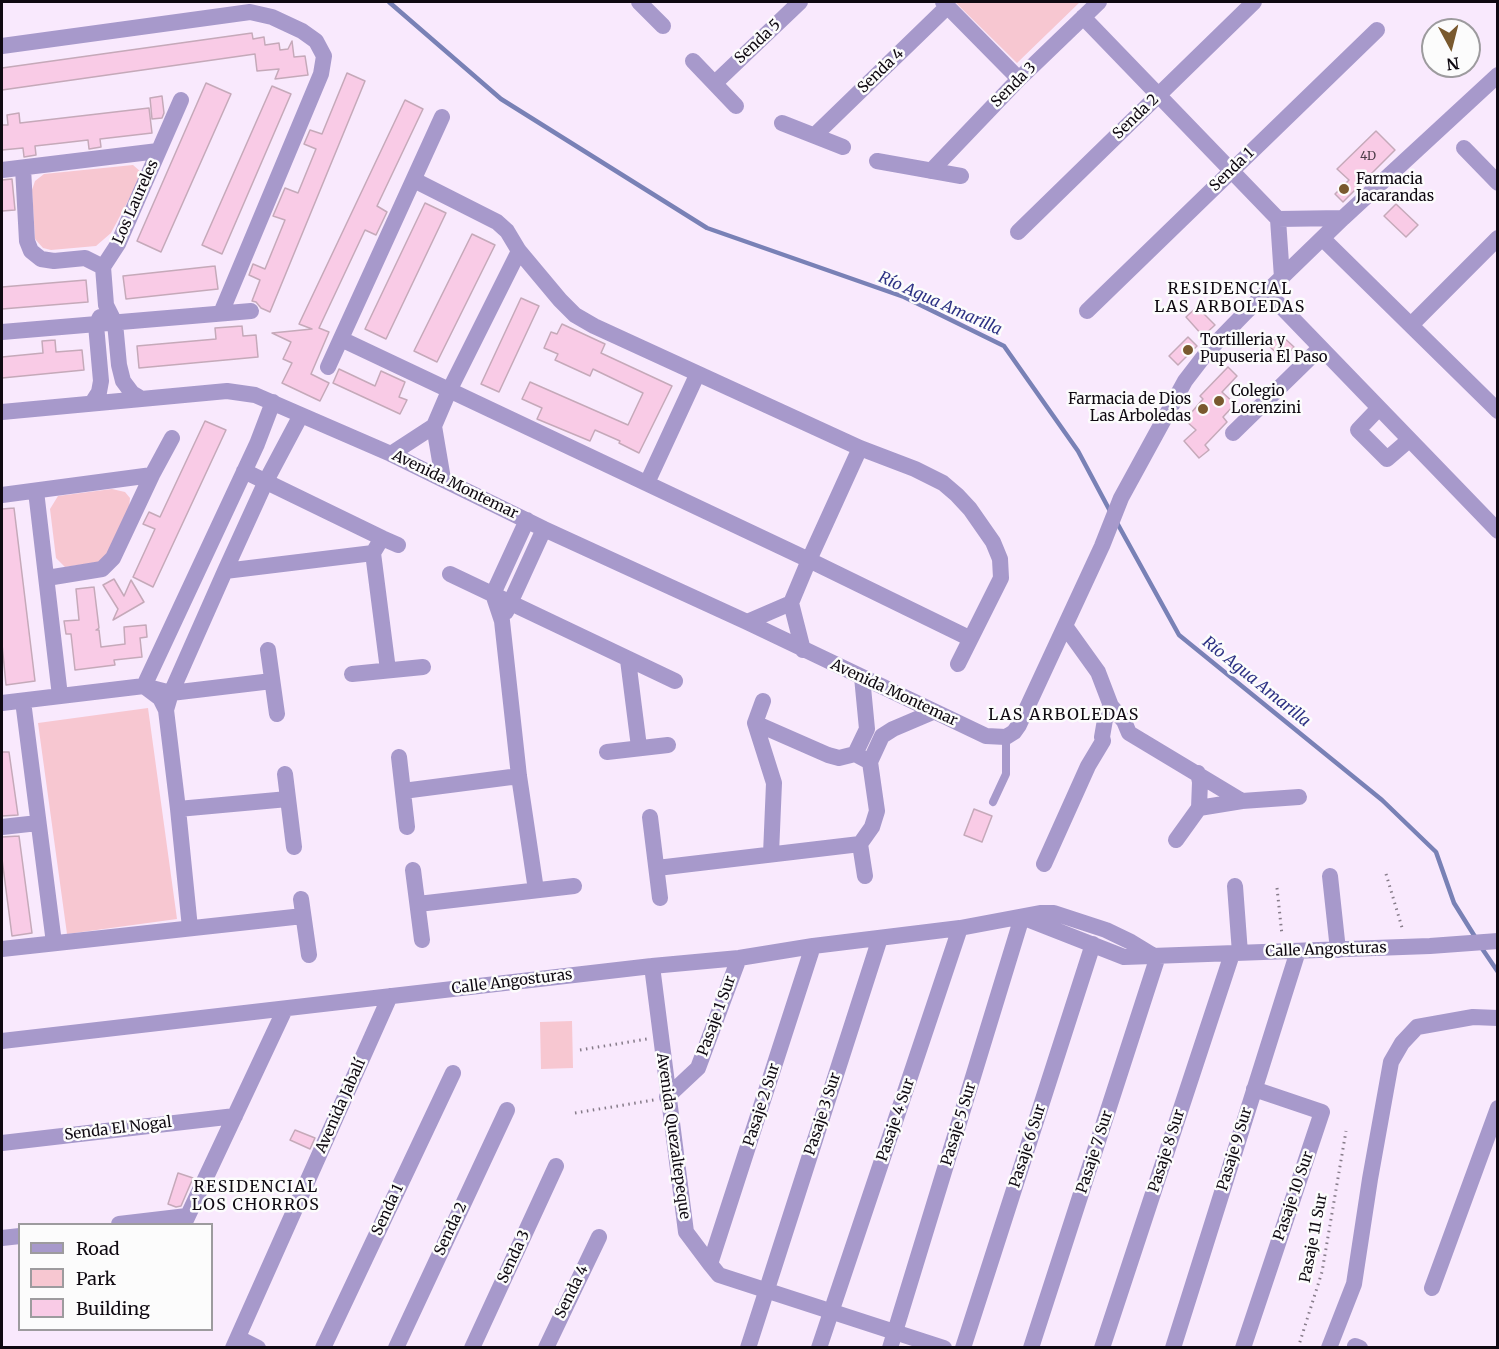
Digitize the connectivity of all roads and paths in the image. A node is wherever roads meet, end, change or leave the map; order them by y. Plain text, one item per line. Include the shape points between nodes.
1 (800, 2) edge
2 (1100, 2) edge
3 (1254, 2) edge
4 (644, 3) edge
5 (945, 4) edge
6 (1083, 17) junction
7 (663, 26) dead end
8 (1377, 30) dead end
9 (2, 46) edge
10 (693, 61) dead end
11 (1497, 75) edge
12 (1019, 79) junction
13 (715, 82) junction
14 (1158, 95) junction
15 (181, 100) dead end
16 (736, 106) dead end
17 (442, 117) dead end
18 (782, 123) dead end
19 (815, 135) junction
20 (843, 147) dead end
21 (1464, 148) dead end
22 (158, 151) junction
23 (877, 161) dead end
24 (23, 168) junction
25 (2, 170) edge
26 (931, 171) junction
27 (1231, 171) junction
28 (961, 176) dead end
29 (414, 180) junction
30 (1497, 183) edge
31 (1343, 218) junction
32 (1278, 219) junction
33 (1018, 232) dead end
34 (1497, 238) edge
35 (1323, 239) junction
36 (519, 251) junction
37 (103, 267) junction
38 (1282, 278) junction
39 (1267, 292) junction
40 (106, 305) junction
41 (251, 311) dead end
42 (1087, 311) dead end
43 (221, 313) junction
44 (115, 323) junction
45 (1412, 324) junction
46 (96, 325) junction
47 (2, 332) edge
48 (341, 339) junction
49 (1320, 348) junction
50 (328, 367) dead end
51 (697, 375) junction
52 (449, 391) junction
53 (142, 399) junction
54 (273, 402) junction
55 (92, 403) junction
56 (1379, 408) junction
57 (1497, 410) edge
58 (2, 412) edge
59 (301, 415) junction
60 (434, 426) junction
61 (1233, 433) dead end
62 (172, 438) dead end
63 (1409, 440) junction
64 (860, 448) junction
65 (391, 454) junction
66 (244, 471) junction
67 (152, 475) junction
68 (443, 479) junction
69 (266, 481) junction
70 (647, 483) junction
71 (36, 491) junction
72 (2, 495) edge
73 (527, 520) junction
74 (544, 529) junction
75 (1497, 531) edge
76 (382, 538) junction
77 (398, 546) dead end
78 (373, 553) junction
79 (809, 560) junction
80 (225, 571) junction
81 (450, 574) dead end
82 (47, 578) junction
83 (493, 594) junction
84 (511, 603) junction
85 (791, 603) junction
86 (502, 621) junction
87 (747, 622) junction
88 (1065, 626) junction
89 (969, 638) junction
90 (268, 650) dead end
91 (803, 650) junction
92 (628, 660) junction
93 (958, 664) dead end
94 (423, 667) dead end
95 (388, 670) junction
96 (352, 675) dead end
97 (862, 677) junction
98 (272, 681) junction
99 (675, 681) dead end
100 (144, 686) junction
101 (171, 693) junction
102 (60, 696) junction
103 (23, 701) junction
104 (763, 701) dead end
105 (2, 703) edge
106 (1112, 706) junction
107 (166, 710) junction
108 (865, 711) junction
109 (933, 712) junction
110 (277, 714) dead end
111 (755, 723) junction
112 (897, 727) junction
113 (1130, 734) junction
114 (1006, 737) junction
115 (1104, 741) junction
116 (668, 745) dead end
117 (639, 747) junction
118 (607, 752) dead end
119 (855, 754) junction
120 (399, 757) dead end
121 (870, 762) junction
122 (1198, 773) junction
123 (285, 774) dead end
124 (519, 776) junction
125 (403, 792) junction
126 (1299, 797) dead end
127 (288, 799) junction
128 (1242, 801) junction
129 (993, 802) dead end
130 (1199, 808) junction
131 (178, 809) junction
132 (650, 817) dead end
133 (38, 823) junction
134 (2, 827) edge
135 (407, 827) dead end
136 (1176, 840) dead end
137 (860, 844) junction
138 (294, 848) dead end
139 (771, 854) junction
140 (1044, 864) dead end
141 (657, 868) junction
142 (413, 870) dead end
143 (1386, 874) dead end
144 (865, 876) dead end
145 (1330, 876) dead end
146 (574, 886) dead end
147 (1235, 886) dead end
148 (1276, 888) dead end
149 (536, 890) junction
150 (660, 898) dead end
151 (301, 899) dead end
152 (418, 904) junction
153 (303, 916) junction
154 (1022, 917) junction
155 (190, 928) junction
156 (960, 928) junction
157 (880, 938) junction
158 (422, 940) dead end
159 (1497, 941) edge
160 (54, 943) junction
161 (1093, 944) junction
162 (813, 946) junction
163 (1408, 947) junction
164 (2, 949) edge
165 (1338, 950) junction
166 (1291, 951) junction
167 (1236, 953) junction
168 (309, 955) dead end
169 (1156, 956) junction
170 (739, 958) junction
171 (652, 966) junction
172 (390, 996) junction
173 (285, 1009) junction
174 (1497, 1018) edge
175 (660, 1036) junction
176 (2, 1041) edge
177 (579, 1050) dead end
178 (453, 1073) dead end
179 (1254, 1089) junction
180 (667, 1097) junction
181 (1497, 1108) edge
182 (507, 1110) dead end
183 (575, 1113) dead end
184 (235, 1116) junction
185 (1346, 1131) dead end
186 (2, 1143) edge
187 (556, 1166) dead end
188 (185, 1220) edge
189 (136, 1223) edge
190 (18, 1236) edge
191 (599, 1237) dead end
192 (2, 1238) edge
193 (710, 1264) junction
194 (1432, 1288) dead end
195 (767, 1290) junction
196 (832, 1311) junction
197 (893, 1340) edge
198 (236, 1343) edge
199 (258, 1347) edge
200 (323, 1347) edge
201 (396, 1347) edge
202 (472, 1347) edge
203 (546, 1347) edge
204 (748, 1347) edge
205 (819, 1347) edge
206 (944, 1347) edge
207 (963, 1347) edge
208 (1031, 1347) edge
209 (1102, 1347) edge
210 (1173, 1347) edge
211 (1243, 1347) edge
212 (1298, 1347) edge
213 (1329, 1347) edge

1 - 13 street, Senda 5
2 - 6 street, Senda 3
3 - 14 street, Senda 2
4 - 7 street
5 - 12 street
5 - 19 street, Senda 4
6 - 12 street, Senda 3
6 - 14 street
8 - 27 street, Senda 1
9 - 43 street via 250,12 272,17 316,41 324,56 321,74
10 - 13 street
11 - 31 street
12 - 26 street, Senda 3
13 - 16 street
14 - 27 street
14 - 33 street, Senda 2
15 - 22 street, Los Laureles
17 - 29 street
18 - 19 street
19 - 20 street
21 - 30 street
22 - 24 street
22 - 37 street, Los Laureles via 118,244
23 - 26 street
24 - 25 street
24 - 37 street via 30,250 41,259 85,258
26 - 28 street
27 - 32 street
27 - 42 street, Senda 1
29 - 36 street via 497,222
29 - 48 street
31 - 32 street
31 - 35 street
32 - 38 street
34 - 45 street
35 - 38 street
35 - 45 street
36 - 51 street via 575,315
36 - 52 street
37 - 40 street
38 - 39 street
39 - 49 street
39 - 88 street via 1208,351 1185,381 1121,498
40 - 44 street
40 - 46 street
41 - 43 street
43 - 44 street
44 - 46 street
44 - 53 street via 123,381
45 - 57 street
46 - 47 street
46 - 55 street via 102,381
48 - 50 street
48 - 52 street
49 - 56 street
49 - 61 street
51 - 64 street
51 - 70 street
52 - 60 street
52 - 70 street
53 - 54 street, Avenida Montemar via 227,391
53 - 55 street, Avenida Montemar
54 - 59 street, Avenida Montemar
54 - 66 street
55 - 58 street, Avenida Montemar
56 - 63 street
56 - 63 street via 1358,430 1387,459
59 - 65 street, Avenida Montemar
59 - 69 street
60 - 65 street
60 - 68 street
62 - 67 street
63 - 75 street
64 - 79 street
64 - 89 street via 942,483 970,509 993,542 1000,560 1000,578
65 - 68 street, Avenida Montemar
66 - 69 street
66 - 100 street
67 - 71 street
67 - 82 street via 113,558 102,569
68 - 73 street, Avenida Montemar
69 - 76 street
69 - 80 street
70 - 79 street
71 - 72 street
71 - 82 street
73 - 74 street, Avenida Montemar
73 - 83 street
74 - 84 street
74 - 87 street, Avenida Montemar
76 - 77 street
76 - 78 street
78 - 80 street
78 - 95 street
79 - 85 street
79 - 89 street
80 - 101 street
81 - 83 street
82 - 102 street
83 - 84 street
83 - 86 street
84 - 86 street
84 - 92 street
85 - 87 street
85 - 91 street
86 - 124 street
87 - 91 street, Avenida Montemar
88 - 106 street via 1098,672
88 - 114 street via 1019,725
89 - 93 street
90 - 98 street
91 - 97 street, Avenida Montemar
92 - 99 street
92 - 117 street
94 - 95 street
95 - 96 street
97 - 108 street
97 - 109 street, Avenida Montemar
98 - 101 street
98 - 110 street
100 - 101 street
100 - 102 street
100 - 107 street via 160,698
101 - 107 street
102 - 103 street
103 - 105 street
103 - 133 street
104 - 111 street
106 - 113 street
106 - 115 street via 1104,722
107 - 131 street
108 - 112 street via 877,721
108 - 119 street via 867,729
109 - 112 street
109 - 114 street, Avenida Montemar via 986,736
111 - 119 street via 828,755 839,758
111 - 139 street via 774,783
112 - 121 street via 882,736
113 - 115 street via 1124,741
113 - 122 street
114 - 129 lane via 1006,774
115 - 140 street via 1088,766
116 - 117 street
117 - 118 street
119 - 121 street
120 - 125 street
121 - 137 street via 877,811 872,828
122 - 128 street
122 - 130 street
123 - 127 street
124 - 125 street
124 - 149 street
125 - 135 street
126 - 128 street
127 - 131 street
127 - 138 street
128 - 130 street
130 - 136 street
131 - 155 street
132 - 141 street
133 - 134 street
133 - 160 street
137 - 139 street
137 - 144 street
139 - 141 street
141 - 150 street
142 - 152 street
143 - 163 path
145 - 165 street
146 - 149 street
147 - 167 street
148 - 166 path
149 - 152 street
151 - 153 street
152 - 158 street
153 - 155 street
153 - 168 street
154 - 156 street, Calle Angosturas
154 - 161 street, Calle Angosturas
154 - 169 street, Calle Angosturas via 1054,913 1106,930
154 - 197 street, Pasaje 5 Sur
155 - 160 street
156 - 157 street, Calle Angosturas
156 - 196 street, Pasaje 4 Sur
157 - 162 street, Calle Angosturas
157 - 195 street, Pasaje 3 Sur
159 - 163 street, Calle Angosturas
160 - 164 street
161 - 169 street, Calle Angosturas via 1124,957
161 - 207 street, Pasaje 6 Sur
162 - 170 street, Calle Angosturas
162 - 193 street, Pasaje 2 Sur
163 - 165 street, Calle Angosturas
165 - 166 street, Calle Angosturas
166 - 167 street, Calle Angosturas
166 - 179 street, Pasaje 9 Sur
167 - 169 street, Calle Angosturas
167 - 209 street, Pasaje 8 Sur
169 - 208 street, Pasaje 7 Sur
170 - 171 street, Calle Angosturas
170 - 180 street, Pasaje 1 Sur via 698,1068
171 - 172 street, Calle Angosturas
171 - 175 street, Avenida Quezaltepeque
172 - 173 street, Calle Angosturas
172 - 198 street, Avenida Jabalí
173 - 176 street, Calle Angosturas
173 - 184 street
174 - 213 street via 1473,1017 1418,1027 1391,1062 1354,1284
175 - 177 path
175 - 180 street, Avenida Quezaltepeque
178 - 200 street, Senda 1
179 - 210 street, Pasaje 9 Sur
179 - 211 street, Pasaje 10 Sur via 1322,1112
180 - 183 path
180 - 193 street, Avenida Quezaltepeque via 687,1232
181 - 194 street
182 - 201 street, Senda 2
184 - 186 street, Senda El Nogal
184 - 188 street
185 - 212 path, Pasaje 11 Sur via 1322,1272
187 - 202 street, Senda 3
188 - 189 street
190 - 192 street
191 - 203 street, Senda 4
193 - 195 street, Avenida Quezaltepeque via 719,1275
195 - 196 street, Avenida Quezaltepeque
195 - 204 street, Pasaje 3 Sur
196 - 197 street, Avenida Quezaltepeque
196 - 205 street, Pasaje 4 Sur
197 - 206 street, Avenida Quezaltepeque
198 - 199 street

